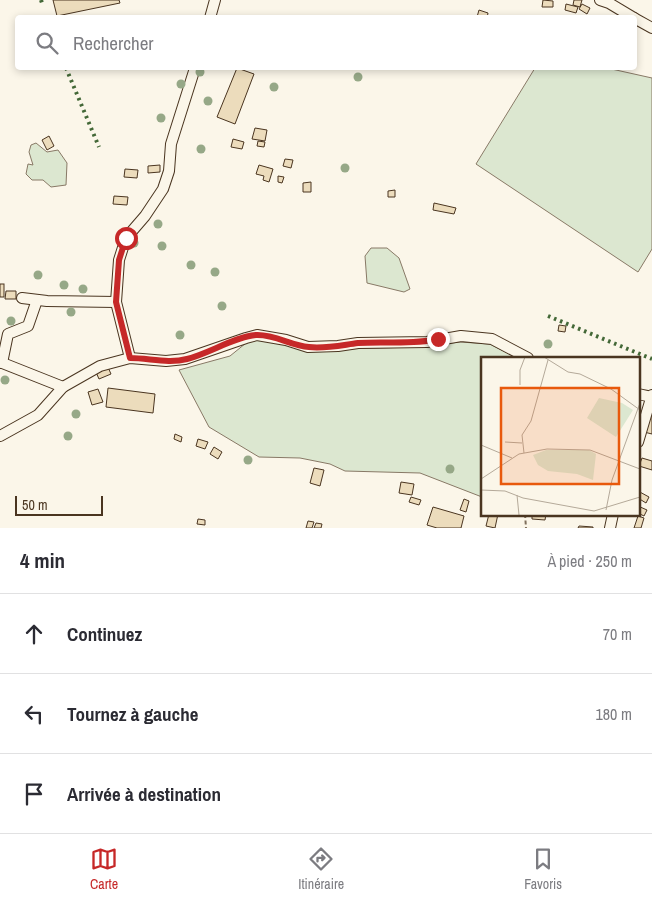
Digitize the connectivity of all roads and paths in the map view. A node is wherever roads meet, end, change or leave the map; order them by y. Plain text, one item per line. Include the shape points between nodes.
1 (215, 0) edge
2 (600, 0) edge
3 (211, 15) edge
4 (629, 15) edge
5 (637, 20) edge
6 (652, 28) edge
7 (194, 70) edge
8 (22, 298) dead end
9 (37, 300) junction
10 (116, 302) junction
11 (526, 357) edge
12 (130, 358) junction
13 (1, 362) edge
14 (63, 387) junction
15 (652, 396) edge
16 (640, 435) edge
17 (0, 436) edge

1 - 3 street
2 - 4 street
5 - 6 street
7 - 10 street via 171,144 163,189 126,238 119,260
8 - 9 street
9 - 10 street
9 - 13 street via 28,326 8,334
10 - 12 street
11 - 12 street via 492,339 461,336 427,342 308,347 257,335 185,359
12 - 14 street via 100,366
13 - 14 street
14 - 17 street via 38,415
15 - 16 street

